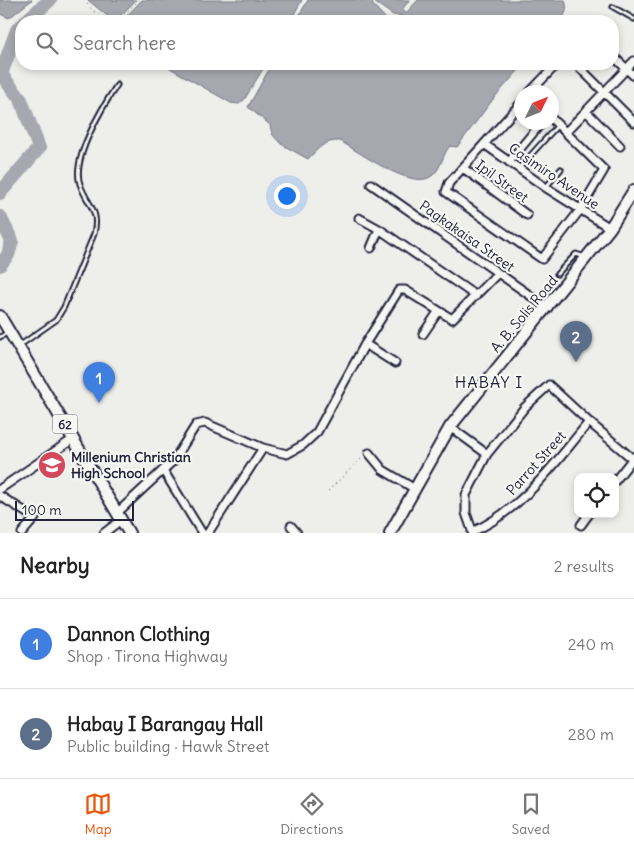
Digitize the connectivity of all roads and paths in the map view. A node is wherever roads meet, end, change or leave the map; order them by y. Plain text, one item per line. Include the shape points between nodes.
1 (84, 0) edge
2 (139, 0) edge
3 (613, 7) dead end
4 (100, 15) edge
5 (123, 15) edge
6 (634, 19) edge
7 (634, 61) edge
8 (619, 62) edge
9 (626, 68) junction
10 (551, 70) edge
11 (583, 70) edge
12 (634, 76) edge
13 (117, 85) dead end
14 (537, 85) edge
15 (605, 90) junction
16 (514, 111) edge
17 (586, 111) junction
18 (634, 122) edge
19 (559, 126) edge
20 (535, 130) edge
21 (554, 130) edge
22 (566, 132) junction
23 (484, 144) junction
24 (620, 146) dead end
25 (509, 162) junction
26 (462, 168) junction
27 (519, 169) junction
28 (561, 169) dead end
29 (371, 184) dead end
30 (545, 187) junction
31 (634, 190) edge
32 (580, 210) junction
33 (527, 215) dead end
34 (360, 218) dead end
35 (610, 228) junction
36 (380, 229) junction
37 (371, 248) dead end
38 (587, 258) junction
39 (498, 273) junction
40 (558, 274) dead end
41 (476, 296) junction
42 (548, 308) junction
43 (438, 312) junction
44 (0, 317) edge
45 (10, 332) junction
46 (423, 334) dead end
47 (0, 337) edge
48 (365, 344) junction
49 (19, 347) junction
50 (396, 363) dead end
51 (588, 422) junction
52 (450, 427) junction
53 (73, 439) junction
54 (263, 448) junction
55 (369, 453) joint
56 (487, 454) junction
57 (633, 459) edge
58 (163, 470) junction
59 (619, 476) edge
60 (415, 489) junction
61 (0, 490) edge
62 (328, 490) dead end
63 (0, 496) edge
64 (119, 517) junction
65 (586, 518) edge
66 (581, 525) dead end
67 (290, 526) dead end
68 (473, 532) edge
69 (22, 533) edge
70 (104, 533) edge
71 (129, 533) edge
72 (202, 533) edge
73 (208, 533) edge
74 (297, 533) edge
75 (390, 533) edge

1 - 4 path
2 - 5 path
3 - 6 lane
7 - 9 street
8 - 9 street
9 - 12 street
9 - 15 street
10 - 14 street
11 - 15 street
13 - 49 lane via 85,144 78,174 96,212 94,234 56,320
15 - 17 street
15 - 18 street
16 - 23 street
17 - 22 street
17 - 24 street
19 - 22 street
20 - 25 street
21 - 27 lane
22 - 32 street via 604,170
23 - 25 street, Casimiro Avenue
23 - 26 street
25 - 27 street, Casimiro Avenue
26 - 32 street via 446,186 446,192 539,259 545,256
26 - 33 street, Ipil Street
27 - 30 street, Casimiro Avenue
28 - 30 lane
29 - 39 street, Pagkakaisa Street
30 - 32 street, Casimiro Avenue
31 - 35 street, A. B. Solis Road
32 - 35 street, Casimiro Avenue
34 - 36 street
35 - 38 street, A. B. Solis Road
36 - 37 street
36 - 41 street
38 - 40 lane via 576,254
38 - 42 street, A. B. Solis Road
39 - 41 street
39 - 42 street, Pagkakaisa Street
41 - 43 street via 455,318
42 - 52 street, A. B. Solis Road
43 - 46 street
43 - 48 street via 402,289 396,293
44 - 45 street, 62
45 - 47 lane
45 - 49 street, 62
48 - 50 street
48 - 54 street via 318,432 287,454
49 - 53 street, 62
51 - 56 street via 549,385 525,407
51 - 57 street
51 - 68 street, Parrot Street via 538,484 494,522
52 - 56 street
52 - 60 street, A. B. Solis Road
53 - 61 street
53 - 64 street, 62
54 - 58 street via 205,423 196,425 174,460
54 - 73 street
55 - 60 street via 383,470
55 - 62 path
56 - 68 street via 466,495 466,513
57 - 59 street
58 - 64 street
58 - 72 street
60 - 75 street, A. B. Solis Road
63 - 69 street via 35,518
64 - 70 street
64 - 71 street, 62
65 - 66 street
67 - 74 street

